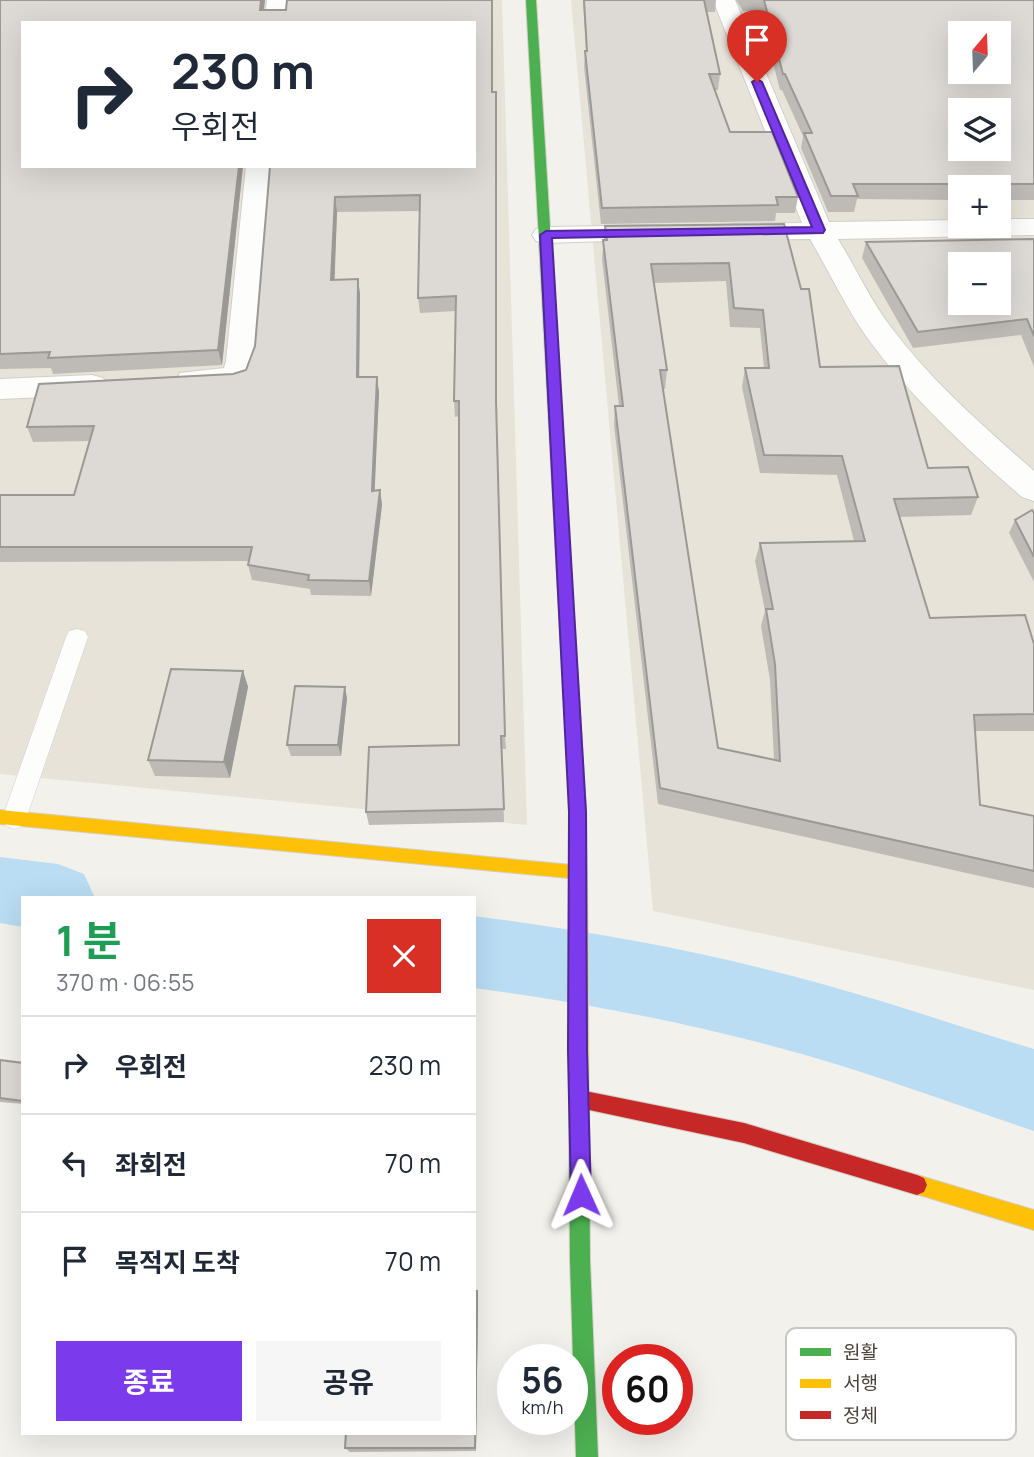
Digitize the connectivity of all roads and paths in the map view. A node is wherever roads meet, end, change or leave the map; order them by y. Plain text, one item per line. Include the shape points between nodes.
1 (278, 0) edge
2 (531, 0) edge
3 (724, 0) edge
4 (275, 21) edge
5 (259, 168) edge
6 (1034, 226) edge
7 (819, 230) junction
8 (546, 235) junction
9 (167, 381) edge
10 (125, 383) edge
11 (0, 389) edge
12 (1034, 489) edge
13 (77, 637) dead end
14 (7, 818) edge
15 (576, 871) junction
16 (580, 1099) junction
17 (1034, 1220) edge
18 (587, 1457) edge

1 - 4 street
2 - 8 main road
3 - 7 street
5 - 9 street via 236,377
6 - 7 street
7 - 8 street
7 - 12 street via 877,330 919,381
8 - 15 main road via 578,812
10 - 11 street
13 - 14 lane
14 - 15 main road
15 - 16 main road
16 - 17 main road via 744,1133
16 - 18 main road

